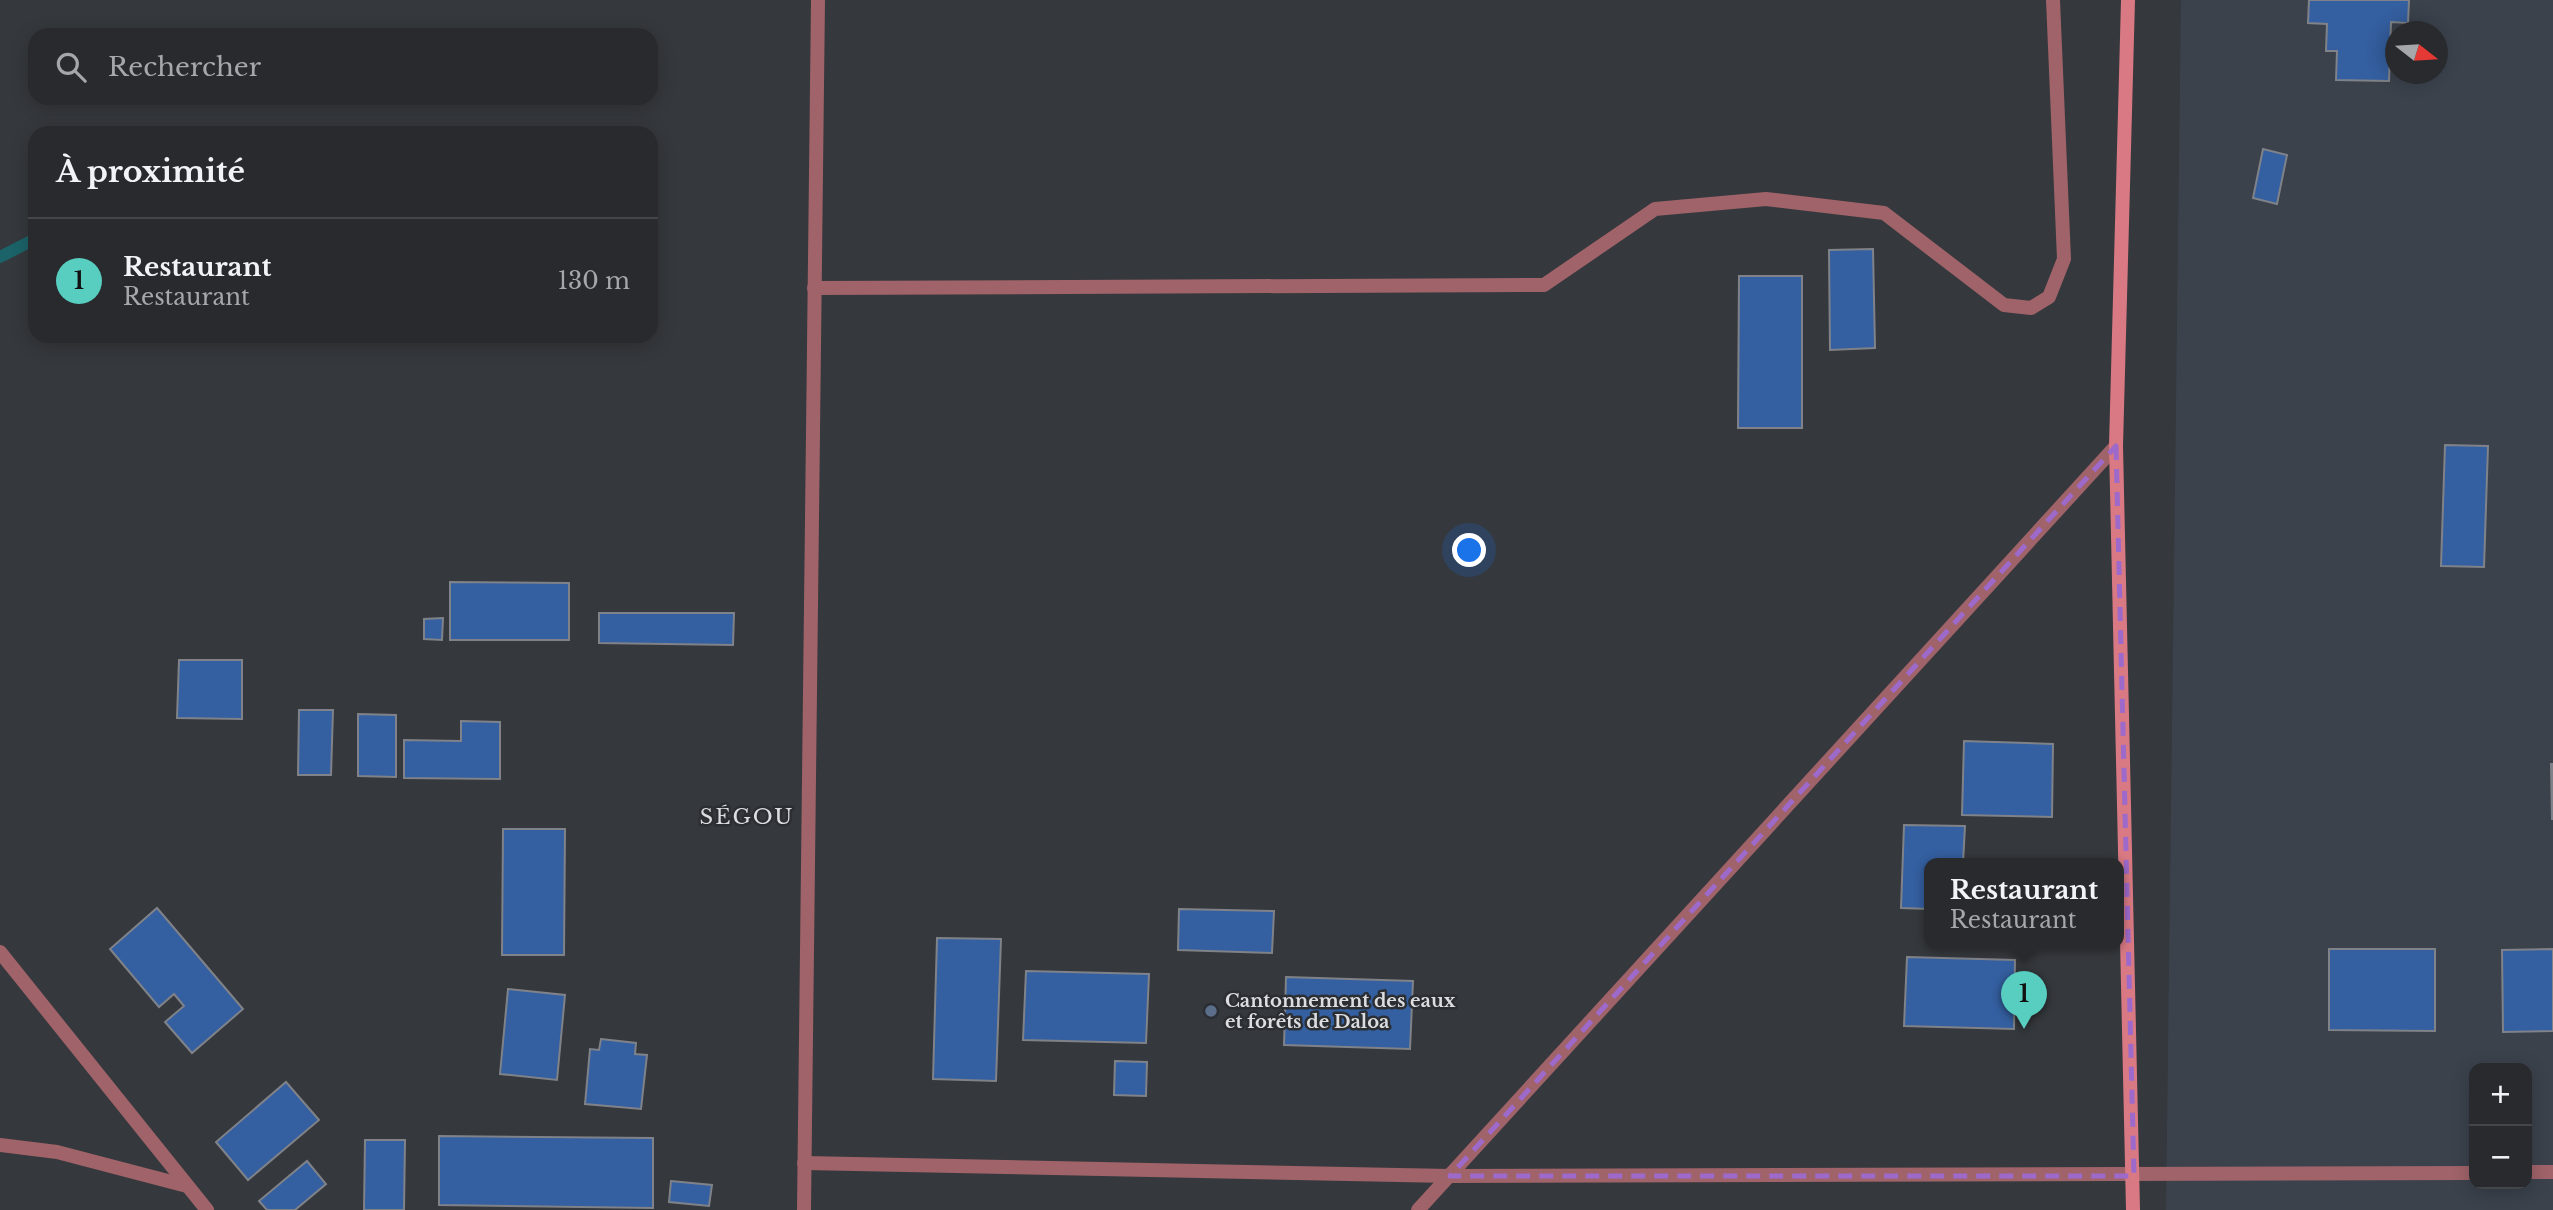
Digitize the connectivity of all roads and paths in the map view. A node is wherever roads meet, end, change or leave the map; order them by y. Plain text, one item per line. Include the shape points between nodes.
1 (818, 0) edge
2 (2053, 0) edge
3 (2127, 0) edge
4 (814, 288) junction
5 (2116, 446) junction
6 (0, 952) edge
7 (0, 1145) edge
8 (804, 1163) junction
9 (2532, 1172) edge
10 (2553, 1172) edge
11 (2469, 1173) edge
12 (1450, 1176) junction
13 (2134, 1176) junction
14 (187, 1186) junction
15 (207, 1210) edge
16 (804, 1210) edge
17 (1418, 1210) edge
18 (2133, 1210) edge

1 - 4 street
2 - 4 street via 2063,259 2049,297 2031,307 2004,304 1884,213 1766,199 1655,209 1544,285
3 - 5 street
4 - 8 street
5 - 12 street
5 - 13 street
6 - 14 street
7 - 14 street via 57,1152
8 - 12 street
8 - 16 street
9 - 10 street
11 - 13 street
12 - 13 street
12 - 17 street
13 - 18 street
14 - 15 street

